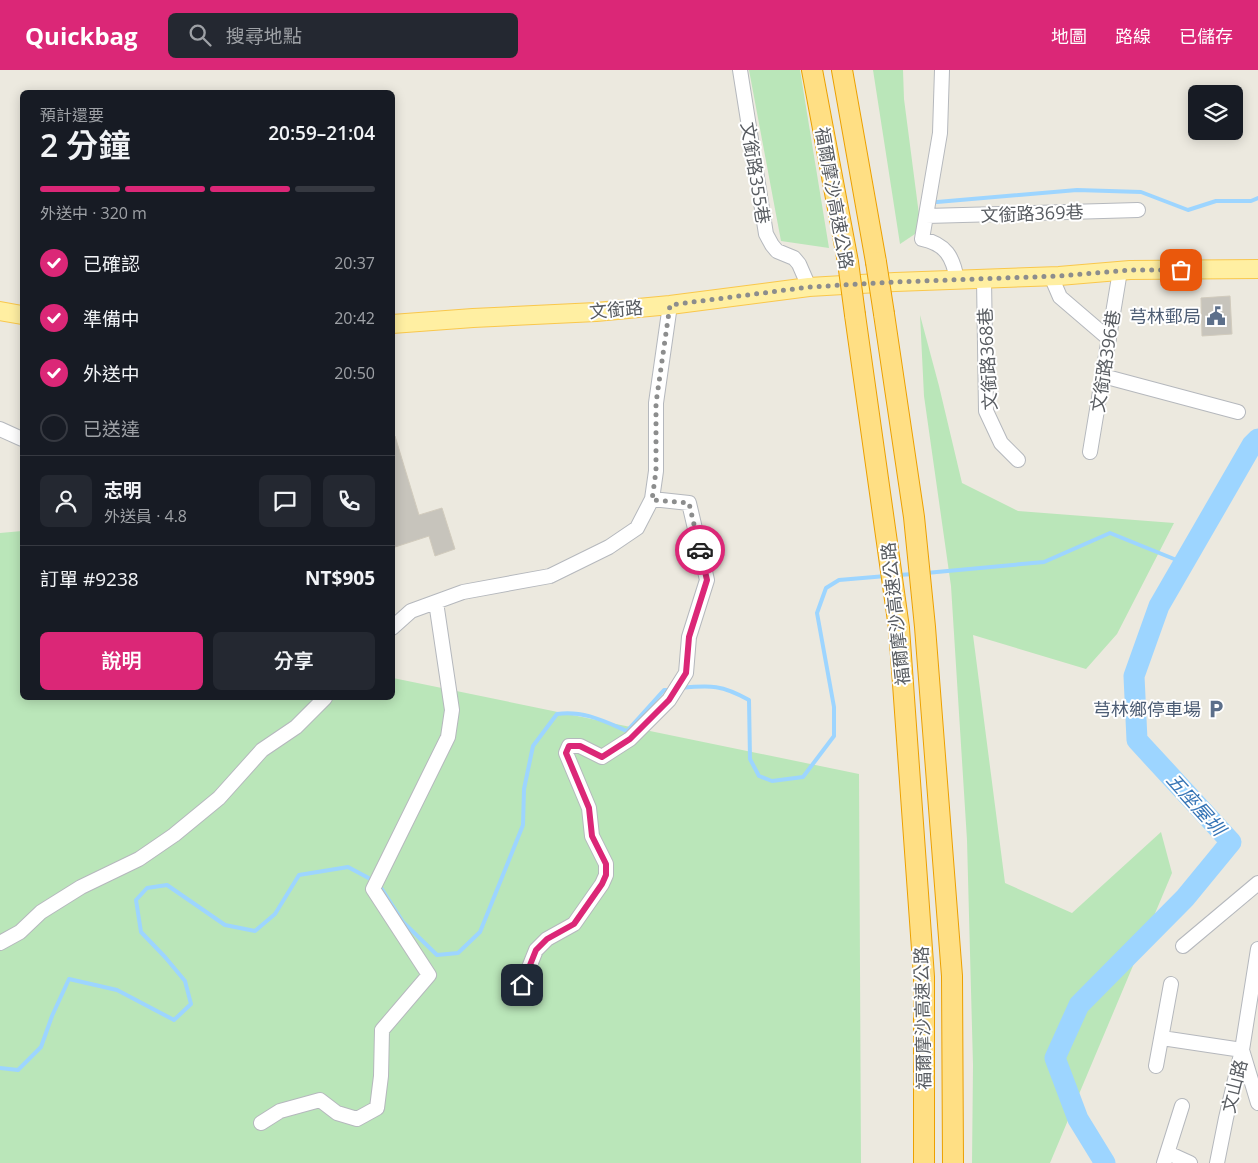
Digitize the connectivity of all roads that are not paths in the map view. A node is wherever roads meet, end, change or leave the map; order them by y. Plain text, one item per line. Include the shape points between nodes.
1 (740, 70) edge
2 (812, 70) edge
3 (842, 70) edge
4 (942, 70) edge
5 (1138, 210) dead end
6 (926, 216) junction
7 (1258, 269) edge
8 (1120, 271) junction
9 (1051, 276) junction
10 (984, 279) junction
11 (957, 280) junction
12 (809, 287) junction
13 (670, 305) junction
14 (0, 311) edge
15 (20, 316) edge
16 (395, 324) edge
17 (1109, 339) junction
18 (1103, 376) junction
19 (1238, 412) dead end
20 (0, 429) edge
21 (20, 438) edge
22 (1090, 452) dead end
23 (1018, 460) dead end
24 (652, 500) junction
25 (436, 602) junction
26 (395, 625) edge
27 (323, 700) edge
28 (1258, 883) edge
29 (0, 943) edge
30 (1183, 946) dead end
31 (1258, 949) edge
32 (1171, 984) dead end
33 (522, 985) dead end
34 (1162, 1038) junction
35 (1242, 1050) junction
36 (1156, 1066) dead end
37 (1258, 1103) edge
38 (1182, 1106) dead end
39 (261, 1123) dead end
40 (1166, 1158) edge
41 (924, 1163) edge
42 (953, 1163) edge
43 (1190, 1163) edge
44 (1217, 1163) edge

1 - 12 street, 文銜路355巷 via 766,234 777,251 794,258 799,264
2 - 41 highway, 福爾摩沙高速公路, bridge via 848,262 900,628 924,977
3 - 42 highway, 福爾摩沙高速公路, bridge via 876,262 914,517 952,976
4 - 6 street via 940,133
5 - 6 street, 文銜路369巷
6 - 11 street via 922,239 935,242 950,255
7 - 8 main road, 文銜路
8 - 9 main road, 文銜路
8 - 17 street, 文銜路396巷
9 - 10 main road, 文銜路
9 - 17 street via 1060,297
10 - 11 main road, 文銜路
10 - 23 street, 文銜路368巷 via 986,411 1001,443
11 - 12 main road, 文銜路
12 - 13 main road, 文銜路
13 - 16 main road, 文銜路
13 - 24 street via 656,403 656,471
14 - 15 main road
17 - 18 street, 文銜路396巷
18 - 19 street
18 - 22 street, 文銜路396巷
20 - 21 street
24 - 25 street via 637,528 609,547 550,576 463,592
24 - 33 street via 689,503 707,580 689,637 686,673 669,700 630,739 602,757 580,746 569,746 566,753 589,808 592,836 606,864 606,875 574,924 547,939 536,950
25 - 26 street via 411,611
25 - 39 street via 452,710 448,737 373,889 429,975 382,1030 377,1108 357,1120 337,1114 320,1100 280,1111
27 - 29 street via 296,727 262,750 219,798 174,835 139,859 73,892
28 - 30 street
31 - 35 street, 文山路
32 - 34 street
34 - 35 street
34 - 36 street
35 - 37 street
35 - 44 street, 文山路
38 - 40 street
40 - 43 street

